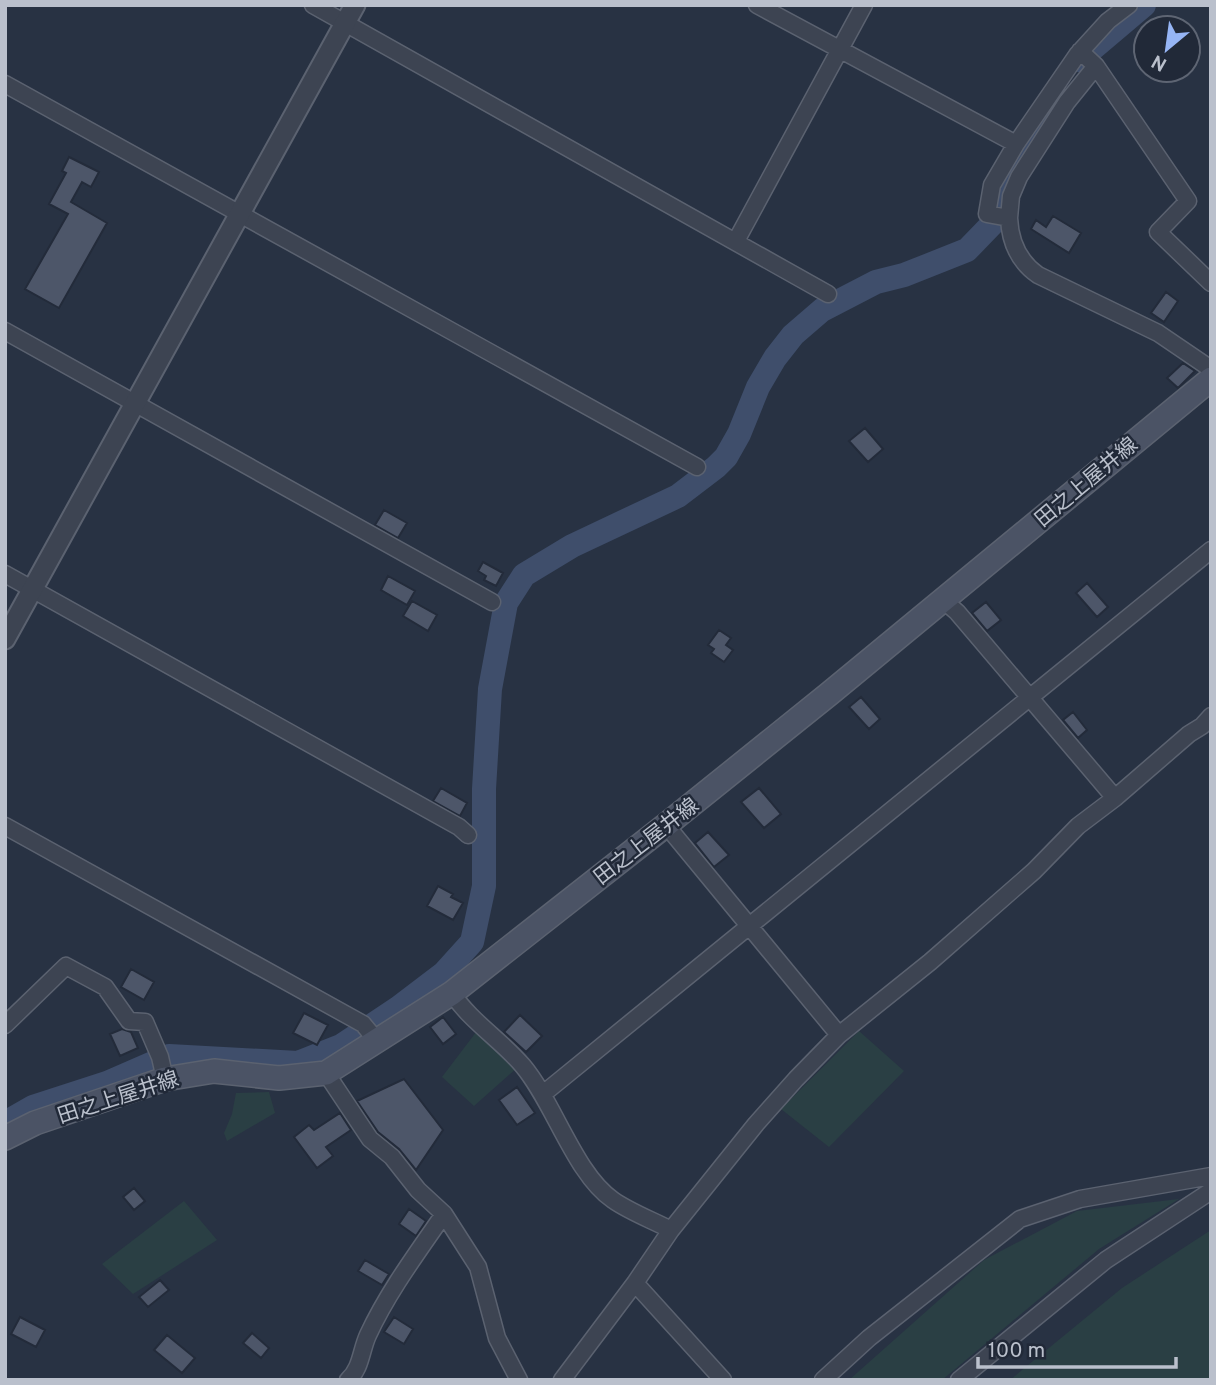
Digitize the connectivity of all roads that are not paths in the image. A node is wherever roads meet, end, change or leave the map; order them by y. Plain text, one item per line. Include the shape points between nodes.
1 (313, 5) edge
2 (355, 5) edge
3 (757, 5) edge
4 (864, 5) edge
5 (1129, 5) edge
6 (345, 23) junction
7 (839, 51) junction
8 (1080, 51) junction
9 (1096, 66) junction
10 (5, 84) edge
11 (1016, 144) junction
12 (239, 213) junction
13 (1001, 217) junction
14 (736, 241) junction
15 (1211, 283) edge
16 (828, 293) dead end
17 (5, 331) edge
18 (1211, 369) edge
19 (1211, 379) edge
20 (134, 403) junction
21 (697, 467) dead end
22 (1211, 550) edge
23 (5, 575) edge
24 (33, 590) junction
25 (943, 600) junction
26 (492, 602) dead end
27 (5, 639) edge
28 (1029, 699) junction
29 (1211, 716) edge
30 (1115, 798) junction
31 (666, 825) junction
32 (5, 826) edge
33 (468, 835) dead end
34 (748, 927) junction
35 (452, 993) junction
36 (5, 1024) edge
37 (839, 1035) junction
38 (377, 1041) junction
39 (162, 1068) junction
40 (326, 1073) junction
41 (543, 1094) junction
42 (5, 1138) edge
43 (1211, 1176) edge
44 (1211, 1191) edge
45 (444, 1214) junction
46 (671, 1230) junction
47 (635, 1283) junction
48 (348, 1380) edge
49 (519, 1380) edge
50 (562, 1380) edge
51 (723, 1380) edge
52 (823, 1380) edge
53 (959, 1380) edge

1 - 6 street
2 - 6 street
3 - 7 street
4 - 7 street
5 - 8 street
6 - 12 street
6 - 14 street
7 - 11 street
7 - 14 street
8 - 9 street
8 - 11 street
9 - 13 street via 1019,177
9 - 15 street via 1188,201 1158,232
10 - 12 street
11 - 13 street via 992,185 987,214
12 - 20 street
12 - 21 street
13 - 18 street via 1026,267 1158,333
14 - 16 street
17 - 20 street
19 - 25 main road, 田之上屋井線
20 - 24 street
20 - 26 street
22 - 28 street
23 - 24 street
24 - 27 street
24 - 33 street
25 - 28 street
25 - 31 main road, 田之上屋井線
28 - 30 street
28 - 34 street
29 - 30 street
30 - 37 street via 1078,826 930,962
31 - 34 street
31 - 35 main road, 田之上屋井線
32 - 38 street via 363,1024
34 - 37 street
34 - 41 street
35 - 38 main road, 田之上屋井線
35 - 41 street
36 - 39 street via 66,966 105,986 129,1021 145,1022
37 - 46 street via 756,1124
38 - 40 main road, 田之上屋井線
39 - 40 main road, 田之上屋井線 via 279,1078
39 - 42 main road, 田之上屋井線
40 - 45 street via 370,1139
41 - 46 street via 585,1170 612,1199
43 - 52 street via 1080,1199 1020,1219
44 - 53 street via 1106,1260
45 - 48 street via 392,1291 367,1337 355,1374
45 - 49 street via 478,1267 497,1338
46 - 47 street
47 - 50 street
47 - 51 street

